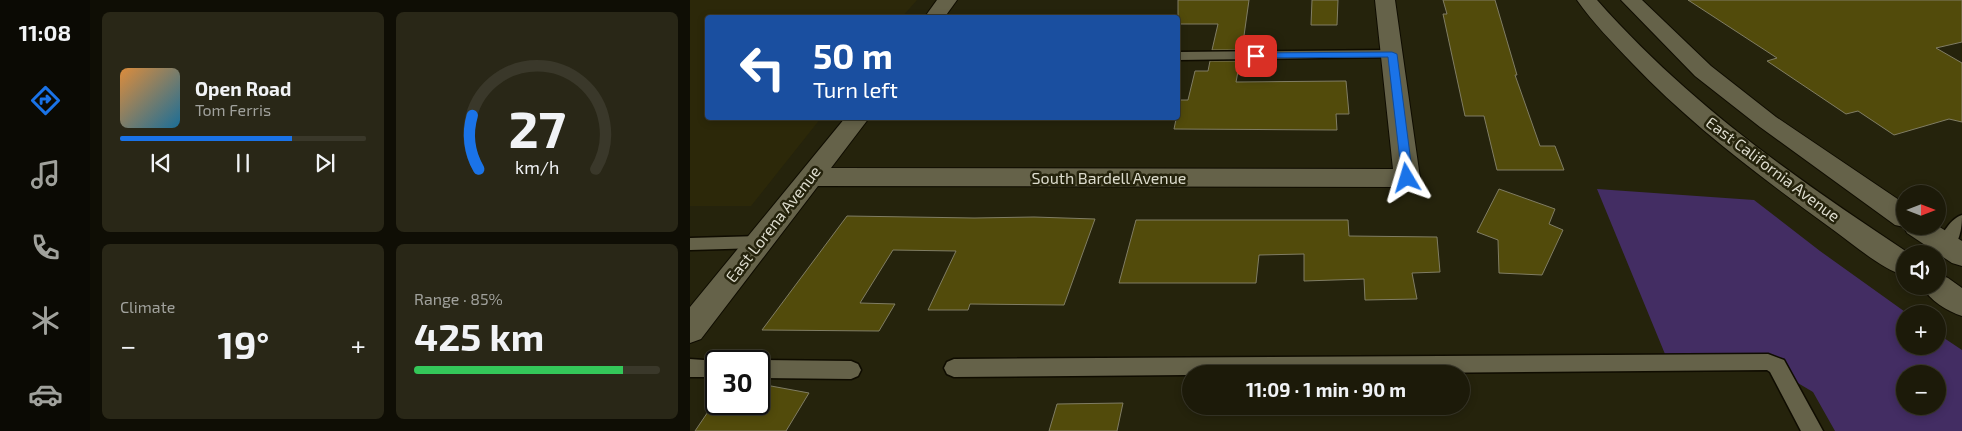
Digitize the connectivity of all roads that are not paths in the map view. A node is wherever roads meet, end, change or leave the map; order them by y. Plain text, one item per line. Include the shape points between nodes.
1 (947, 0) edge
2 (1386, 0) edge
3 (1587, 0) edge
4 (1631, 0) edge
5 (936, 15) edge
6 (1392, 54) junction
7 (1180, 56) edge
8 (855, 120) edge
9 (810, 177) junction
10 (1896, 212) edge
11 (1962, 221) edge
12 (1931, 235) edge
13 (760, 242) junction
14 (690, 244) edge
15 (1954, 250) edge
16 (1896, 259) edge
17 (1946, 292) edge
18 (1962, 304) edge
19 (690, 330) edge
20 (690, 368) edge
21 (954, 368) dead end
22 (705, 369) edge
23 (770, 369) edge
24 (851, 370) dead end
25 (1812, 431) edge

1 - 5 street
2 - 6 street
3 - 16 street, East California Avenue via 1651,70 1733,143
4 - 10 street via 1703,71 1768,122
6 - 7 lane
6 - 9 street, South Bardell Avenue via 1407,178
8 - 9 street, East Lorena Avenue
9 - 13 street, East Lorena Avenue
11 - 15 lane
12 - 15 street
13 - 14 lane
13 - 19 street, East Lorena Avenue
17 - 18 street
20 - 22 lane
21 - 25 lane via 1768,362 1777,366
23 - 24 lane

